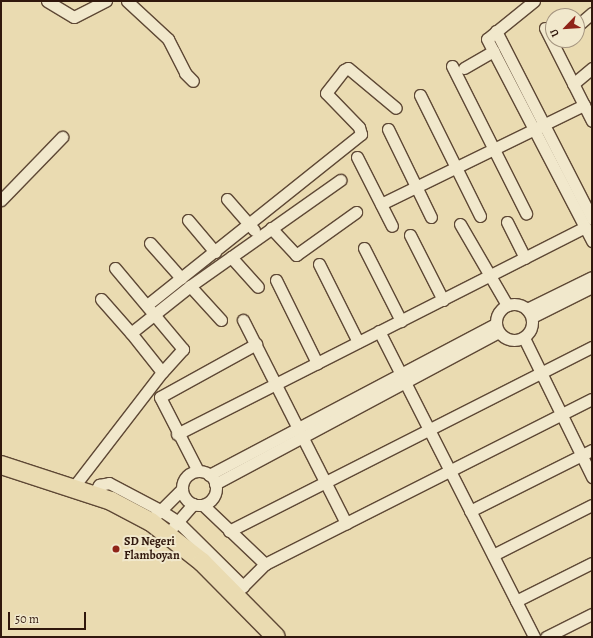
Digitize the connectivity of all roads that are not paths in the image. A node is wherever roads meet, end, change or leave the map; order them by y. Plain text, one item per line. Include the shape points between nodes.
1 (47, 1) edge
2 (106, 1) edge
3 (127, 1) edge
4 (534, 1) edge
5 (496, 31) junction
6 (559, 48) edge
7 (494, 51) junction
8 (452, 66) dead end
9 (464, 68) dead end
10 (592, 68) edge
11 (193, 82) dead end
12 (574, 84) junction
13 (420, 95) dead end
14 (584, 105) junction
15 (396, 108) dead end
16 (592, 121) edge
17 (539, 126) junction
18 (388, 129) dead end
19 (62, 137) dead end
20 (494, 149) junction
21 (357, 157) dead end
22 (455, 167) junction
23 (340, 180) dead end
24 (416, 186) junction
25 (227, 199) dead end
26 (1, 200) edge
27 (381, 204) junction
28 (356, 212) dead end
29 (526, 213) dead end
30 (480, 216) dead end
31 (431, 217) dead end
32 (188, 220) dead end
33 (507, 222) dead end
34 (588, 223) edge
35 (460, 224) dead end
36 (250, 225) junction
37 (392, 226) dead end
38 (271, 228) junction
39 (410, 234) dead end
40 (259, 237) junction
41 (592, 241) edge
42 (150, 243) dead end
43 (364, 248) dead end
44 (215, 252) junction
45 (231, 257) junction
46 (525, 258) junction
47 (319, 264) dead end
48 (115, 268) dead end
49 (488, 277) junction
50 (592, 277) edge
51 (181, 278) junction
52 (276, 280) dead end
53 (190, 286) junction
54 (258, 287) dead end
55 (592, 287) edge
56 (101, 299) dead end
57 (443, 300) junction
58 (147, 305) junction
59 (506, 305) junction
60 (529, 313) junction
61 (155, 314) junction
62 (221, 320) dead end
63 (243, 320) dead end
64 (401, 321) junction
65 (497, 328) junction
66 (380, 331) junction
67 (131, 333) junction
68 (524, 338) junction
69 (358, 342) junction
70 (256, 344) junction
71 (592, 347) edge
72 (317, 363) junction
73 (162, 372) junction
74 (540, 374) junction
75 (403, 377) junction
76 (276, 384) junction
77 (592, 399) edge
78 (560, 414) junction
79 (429, 430) junction
80 (299, 431) junction
81 (177, 434) junction
82 (592, 450) edge
83 (581, 456) junction
84 (1, 465) edge
85 (450, 470) junction
86 (198, 471) junction
87 (592, 477) edge
88 (212, 480) junction
89 (325, 482) junction
90 (72, 489) junction
91 (182, 489) junction
92 (198, 504) junction
93 (592, 505) edge
94 (470, 511) junction
95 (156, 516) junction
96 (346, 522) junction
97 (172, 528) junction
98 (229, 531) junction
99 (493, 556) junction
100 (592, 562) edge
101 (265, 564) junction
102 (239, 591) junction
103 (516, 601) junction
104 (592, 614) edge
105 (276, 637) edge
106 (534, 637) edge
107 (546, 637) edge

1 - 2 street via 74,17
3 - 11 street via 168,39 185,73
4 - 5 street
5 - 7 street via 487,38
5 - 17 street
6 - 12 street
7 - 9 street
7 - 17 street
8 - 20 street
10 - 12 street
12 - 14 street
13 - 22 street
14 - 16 street
14 - 17 street
15 - 36 street via 348,68 344,70 326,93 359,127 361,134
17 - 20 street
17 - 34 street
18 - 24 street
19 - 26 street
20 - 22 street
20 - 29 street
21 - 27 street
22 - 24 street
22 - 30 street
23 - 38 street
24 - 27 street
24 - 31 street
25 - 36 street
27 - 37 street
28 - 38 street via 296,255
32 - 44 street
33 - 46 street
34 - 41 street
34 - 46 street
35 - 49 street
36 - 40 street
36 - 44 street
38 - 40 street
39 - 57 street
40 - 45 street
42 - 51 street
43 - 64 street
44 - 51 street
45 - 53 street
45 - 54 street
46 - 49 street
47 - 69 street
48 - 58 street
49 - 57 street
49 - 59 street
50 - 60 street
51 - 58 street
52 - 72 street
53 - 61 street
53 - 62 street
55 - 60 street
56 - 67 street
57 - 64 street
58 - 61 street
59 - 60 street
59 - 65 street via 496,316
60 - 68 street via 532,325
61 - 67 street
61 - 73 street via 183,349
63 - 70 street
64 - 66 street
65 - 68 street via 510,340
65 - 75 street
66 - 69 street
66 - 75 street
67 - 73 street
68 - 74 street
69 - 72 street
70 - 76 street
70 - 81 street via 160,397
71 - 74 street
72 - 76 street
73 - 90 street
74 - 78 street
74 - 79 street
75 - 79 street
75 - 80 street
76 - 80 street
76 - 81 street
77 - 78 street
78 - 83 street
78 - 85 street
79 - 85 street
79 - 89 street
80 - 88 street
80 - 89 street
81 - 86 street
82 - 83 street
83 - 87 street
83 - 94 street
84 - 90 main road
85 - 94 street
85 - 96 street
86 - 88 street
86 - 91 street via 186,477
88 - 92 street via 213,497
89 - 96 street
89 - 98 street
90 - 95 main road
91 - 92 street via 185,498
91 - 95 street
92 - 97 street
92 - 98 street
93 - 99 street
94 - 99 street
95 - 97 main road
96 - 101 street
97 - 102 main road
98 - 101 street
99 - 103 street
100 - 103 street
101 - 102 street
102 - 105 main road
103 - 106 street
104 - 107 street

